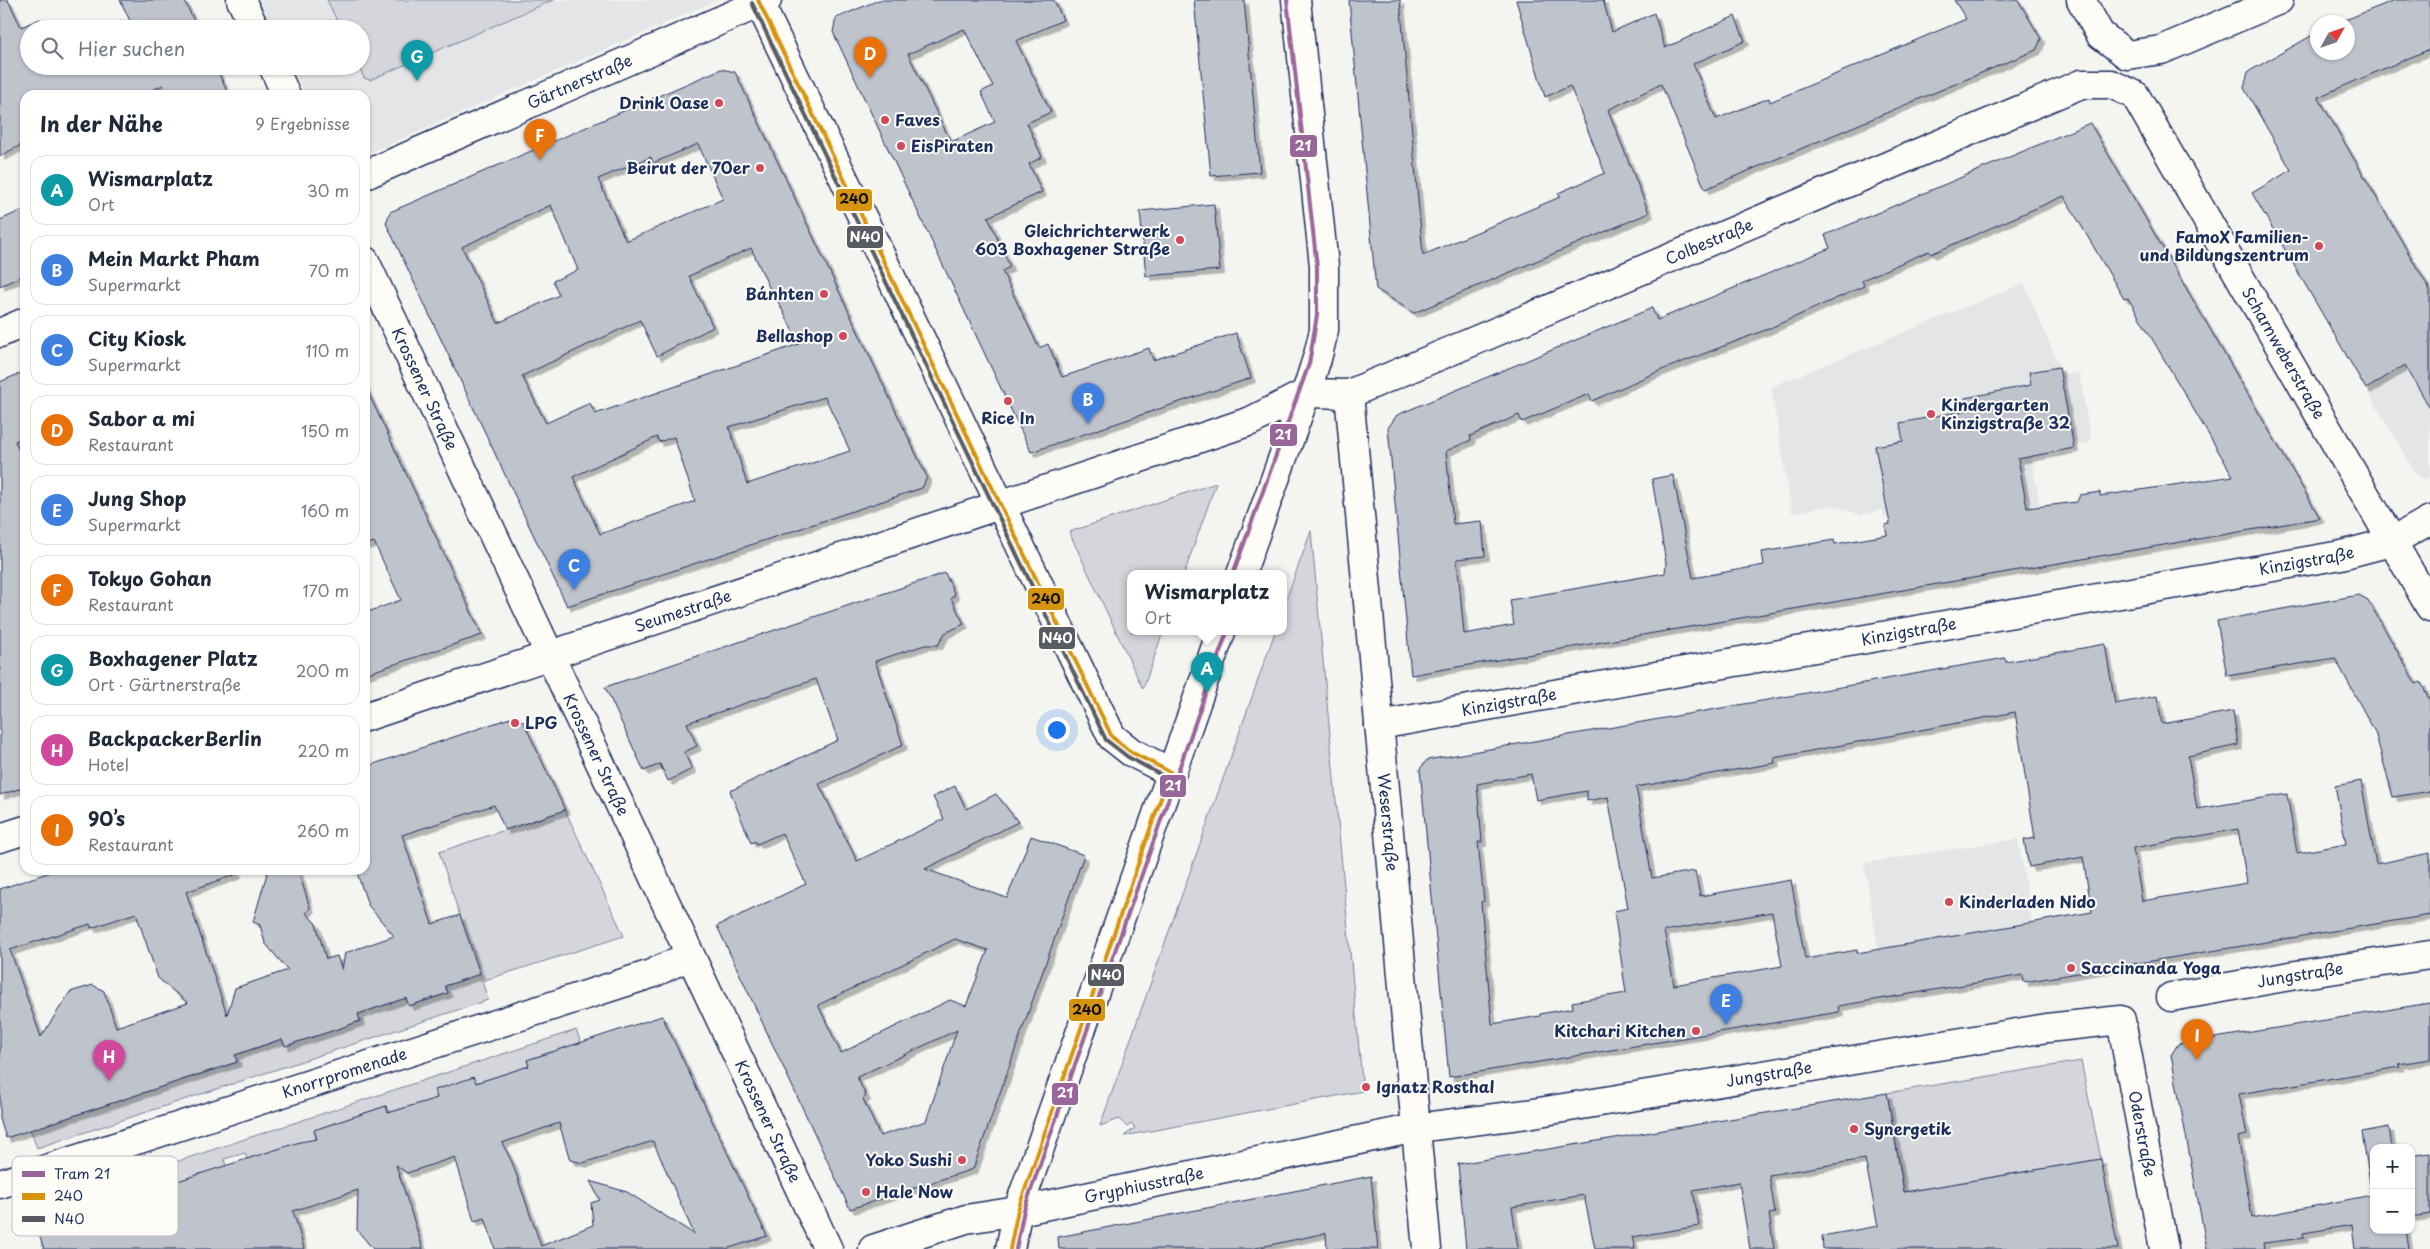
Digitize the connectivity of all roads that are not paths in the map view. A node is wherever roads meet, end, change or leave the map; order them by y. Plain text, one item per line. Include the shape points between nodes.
1 (241, 0) edge
2 (1296, 0) edge
3 (2081, 0) edge
4 (2279, 0) edge
5 (762, 1) edge
6 (251, 20) edge
7 (277, 75) edge
8 (2111, 84) joint
9 (284, 90) edge
10 (370, 173) edge
11 (370, 272) edge
12 (20, 324) edge
13 (0, 333) edge
14 (1306, 393) junction
15 (1349, 394) junction
16 (999, 504) junction
17 (2430, 520) edge
18 (2391, 542) junction
19 (1242, 570) edge
20 (2430, 607) edge
21 (1220, 635) edge
22 (549, 655) junction
23 (370, 715) edge
24 (1379, 725) junction
25 (1170, 772) junction
26 (20, 832) edge
27 (0, 838) edge
28 (2430, 955) edge
29 (689, 956) junction
30 (2171, 997) dead end
31 (2122, 1020) joint
32 (1416, 1128) junction
33 (87, 1156) edge
34 (12, 1180) edge
35 (0, 1184) edge
36 (1018, 1210) junction
37 (828, 1249) edge
38 (874, 1249) edge
39 (1010, 1249) edge
40 (1427, 1249) edge
41 (2164, 1249) edge

1 - 6 street
2 - 14 street via 1325,297 1324,330
3 - 4 street via 2100,34 2127,55 2161,50
5 - 10 street, Gärtnerstraße
5 - 16 street
7 - 9 street
8 - 15 street, Colbestraße via 2081,84
8 - 18 street, Scharnweberstraße via 2134,95
11 - 22 street, Krossener Straße
12 - 13 street
14 - 15 street, Colbestraße
14 - 16 street, Seumestraße via 1260,418
14 - 19 street
15 - 24 street, Weserstraße
16 - 22 street, Seumestraße
16 - 25 street via 1112,737 1131,752
17 - 18 street, Kinzigstraße
18 - 20 street, Scharnweberstraße
18 - 24 street, Kinzigstraße via 2341,555
21 - 25 street
22 - 23 street, Seumestraße
22 - 29 street, Krossener Straße
24 - 32 street, Weserstraße
25 - 36 street
26 - 27 street
28 - 30 street, Jungstraße
29 - 33 street, Knorrpromenade via 651,974
29 - 37 street, Krossener Straße
31 - 32 street, Jungstraße via 2047,1028 1536,1112
31 - 41 street, Oderstraße
32 - 36 street, Gryphiusstraße
32 - 40 street, Weserstraße
34 - 35 street, Knorrpromenade
36 - 38 street, Gryphiusstraße via 966,1219
36 - 39 street

